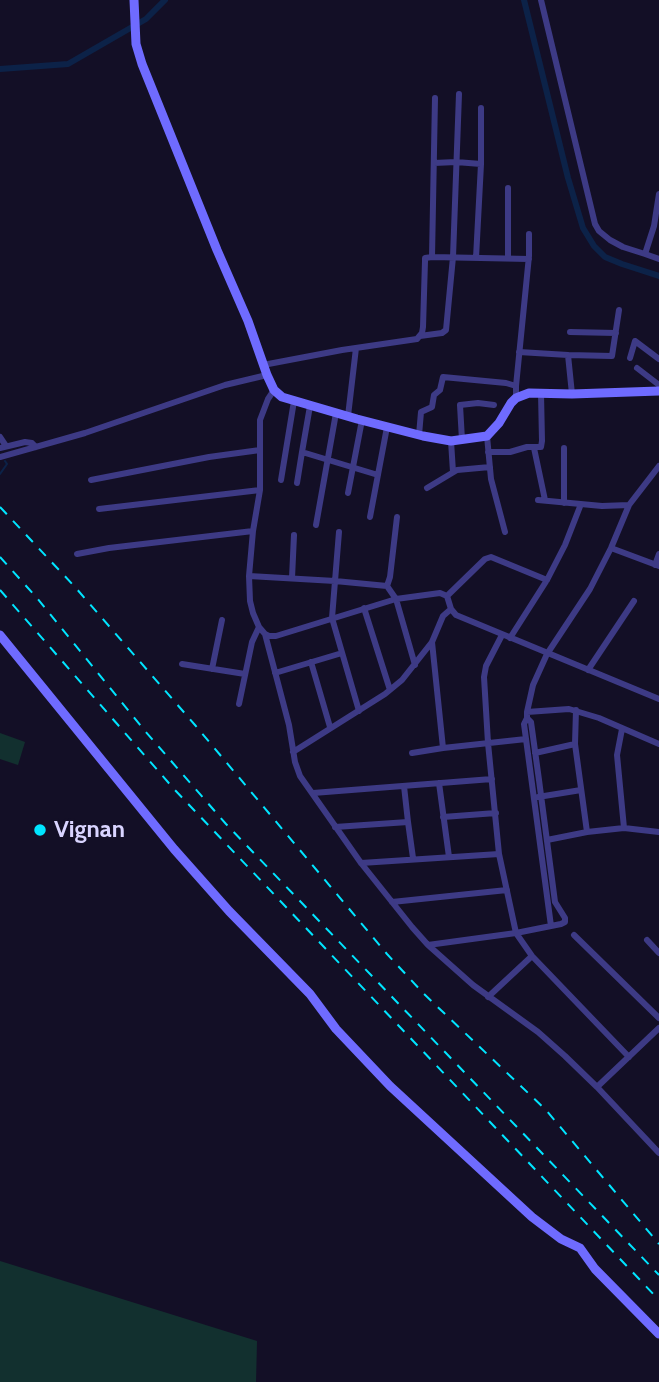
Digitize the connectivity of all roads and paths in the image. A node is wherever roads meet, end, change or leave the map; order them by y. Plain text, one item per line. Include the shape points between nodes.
1 (541, 0) edge
2 (134, 5) edge
3 (459, 94) dead end
4 (435, 98) dead end
5 (481, 108) dead end
6 (456, 162) junction
7 (434, 163) junction
8 (481, 163) junction
9 (508, 188) dead end
10 (659, 194) edge
11 (529, 234) dead end
12 (645, 254) junction
13 (432, 257) junction
14 (453, 257) junction
15 (476, 258) junction
16 (508, 258) junction
17 (529, 259) junction
18 (659, 259) edge
19 (619, 310) dead end
20 (570, 332) dead end
21 (615, 333) junction
22 (420, 336) junction
23 (356, 348) junction
24 (519, 352) junction
25 (568, 355) junction
26 (630, 358) dead end
27 (659, 359) edge
28 (263, 365) junction
29 (637, 368) dead end
30 (267, 375) junction
31 (659, 385) edge
32 (516, 386) junction
33 (274, 390) junction
34 (659, 391) edge
35 (541, 394) junction
36 (572, 394) junction
37 (516, 398) junction
38 (294, 401) junction
39 (494, 405) dead end
40 (310, 406) junction
41 (336, 413) junction
42 (348, 416) junction
43 (362, 420) junction
44 (387, 427) junction
45 (419, 435) junction
46 (487, 436) junction
47 (0, 437) edge
48 (462, 440) junction
49 (450, 441) junction
50 (3, 447) edge
51 (36, 447) junction
52 (534, 447) junction
53 (564, 447) dead end
54 (260, 450) junction
55 (302, 452) junction
56 (488, 452) junction
57 (0, 457) edge
58 (327, 459) junction
59 (659, 466) edge
60 (354, 467) junction
61 (489, 467) junction
62 (453, 471) junction
63 (378, 475) junction
64 (281, 480) dead end
65 (91, 481) dead end
66 (297, 483) dead end
67 (427, 488) dead end
68 (260, 490) junction
69 (348, 493) dead end
70 (564, 503) junction
71 (581, 504) junction
72 (629, 505) junction
73 (99, 509) dead end
74 (370, 517) dead end
75 (397, 517) dead end
76 (316, 525) dead end
77 (253, 531) junction
78 (339, 532) dead end
79 (505, 532) dead end
80 (294, 535) dead end
81 (611, 548) junction
82 (77, 554) dead end
83 (659, 554) edge
84 (657, 566) edge
85 (249, 576) junction
86 (292, 578) junction
87 (547, 580) junction
88 (335, 581) junction
89 (387, 586) junction
90 (447, 596) junction
91 (396, 599) junction
92 (634, 601) dead end
93 (364, 608) junction
94 (451, 609) junction
95 (332, 618) junction
96 (222, 620) dead end
97 (259, 627) junction
98 (265, 634) junction
99 (0, 635) edge
100 (502, 635) junction
101 (510, 638) junction
102 (432, 642) junction
103 (342, 653) junction
104 (547, 654) junction
105 (311, 662) junction
106 (182, 664) dead end
107 (415, 665) junction
108 (212, 669) junction
109 (588, 670) junction
110 (275, 673) junction
111 (245, 674) junction
112 (390, 690) junction
113 (659, 699) edge
114 (239, 704) dead end
115 (576, 710) junction
116 (359, 711) junction
117 (527, 715) junction
118 (330, 727) junction
119 (622, 729) junction
120 (526, 739) junction
121 (488, 743) junction
122 (575, 744) junction
123 (659, 744) edge
124 (443, 748) junction
125 (293, 752) junction
126 (412, 753) dead end
127 (535, 753) junction
128 (492, 779) junction
129 (439, 783) junction
130 (404, 786) junction
131 (581, 790) junction
132 (313, 793) junction
133 (542, 796) junction
134 (533, 797) junction
135 (496, 813) junction
136 (443, 817) junction
137 (408, 822) junction
138 (335, 827) junction
139 (624, 828) junction
140 (587, 832) junction
141 (659, 832) edge
142 (547, 840) junction
143 (499, 854) junction
144 (449, 856) junction
145 (413, 858) junction
146 (360, 863) junction
147 (507, 890) junction
148 (392, 902) junction
149 (551, 926) junction
150 (516, 933) junction
151 (574, 935) dead end
152 (647, 940) dead end
153 (428, 945) junction
154 (659, 953) edge
155 (532, 956) junction
156 (488, 997) junction
157 (659, 1018) edge
158 (659, 1028) edge
159 (629, 1057) junction
160 (597, 1087) junction
161 (659, 1153) edge
162 (659, 1334) edge

1 - 12 street via 595,224 610,240
2 - 28 street via 142,64
3 - 6 street
4 - 7 street
5 - 8 street
6 - 7 street
6 - 8 street
6 - 14 street
7 - 13 street
8 - 15 street
9 - 16 street
10 - 12 street
11 - 17 street
12 - 18 street
13 - 14 street
13 - 22 street via 425,258
14 - 15 street
14 - 22 street via 446,330
15 - 16 street
16 - 17 street
17 - 24 street
19 - 21 street
20 - 21 street
21 - 25 street via 612,356
22 - 23 street
23 - 28 street
23 - 42 street
24 - 25 street
24 - 32 street
25 - 36 street
26 - 27 street via 635,341
28 - 30 street
29 - 31 street
30 - 33 street
30 - 51 street
32 - 37 street
32 - 45 street via 443,377 432,407 421,412
33 - 38 street
33 - 54 street via 260,420
34 - 36 street
35 - 36 street
35 - 37 street
35 - 52 street via 542,445
37 - 46 street
38 - 40 street
38 - 64 street
39 - 48 street via 460,405
40 - 41 street
40 - 55 street
41 - 42 street
41 - 58 street
42 - 43 street
43 - 44 street
43 - 60 street
44 - 45 street
44 - 63 street
45 - 49 street
46 - 48 street
46 - 56 street
47 - 50 street
48 - 49 street
49 - 62 street
50 - 51 street via 29,442
51 - 57 street
52 - 56 street
52 - 70 street via 542,500
53 - 70 street
54 - 65 street
54 - 68 street
55 - 58 street
55 - 66 street
56 - 61 street
58 - 60 street
58 - 76 street
59 - 72 street
60 - 63 street
60 - 69 street
61 - 62 street
61 - 79 street
62 - 67 street
63 - 74 street
68 - 73 street
68 - 77 street
70 - 71 street
71 - 72 street
71 - 87 street
72 - 81 street
75 - 89 street
77 - 82 street
77 - 85 street
78 - 88 street
80 - 86 street
81 - 84 street
81 - 104 street
83 - 84 street
85 - 86 street
85 - 97 street via 250,601
86 - 88 street
87 - 90 street via 491,557
87 - 101 street
88 - 89 street
88 - 95 street
89 - 91 street
90 - 91 street via 434,592
90 - 94 street
91 - 93 street
91 - 107 street
92 - 109 street
93 - 95 street
93 - 112 street
94 - 100 street
94 - 102 street
95 - 98 street via 276,636
95 - 103 street
96 - 108 street
97 - 98 street
97 - 111 street
98 - 110 street
99 - 162 street via 174,849 310,994 336,1029 390,1086 532,1217 580,1248
100 - 101 street
100 - 121 street via 485,671
101 - 104 street
102 - 107 street
102 - 124 street
103 - 105 street
103 - 116 street
104 - 109 street
104 - 117 street via 533,685
105 - 110 street
105 - 118 street
106 - 108 street
107 - 112 street
108 - 111 street
109 - 113 street
110 - 125 street
111 - 114 street
112 - 116 street
115 - 117 street
115 - 119 street
115 - 122 street
116 - 118 street
117 - 120 street
117 - 127 street
118 - 125 street
119 - 123 street
119 - 139 street via 617,755
120 - 121 street
120 - 134 street
121 - 124 street
121 - 128 street
122 - 127 street
122 - 131 street
124 - 126 street
125 - 132 street via 300,776
127 - 133 street
128 - 129 street
128 - 135 street
129 - 130 street
129 - 136 street
130 - 132 street
130 - 137 street
131 - 133 street
131 - 140 street
132 - 138 street
133 - 134 street
133 - 142 street
134 - 149 street
135 - 136 street
135 - 143 street
136 - 144 street
137 - 138 street
137 - 145 street
138 - 146 street
139 - 140 street
139 - 141 street
140 - 142 street
142 - 149 street via 555,902 565,918
143 - 144 street
143 - 147 street
144 - 145 street
145 - 146 street
146 - 148 street
147 - 148 street
147 - 150 street
148 - 153 street
149 - 150 street
150 - 153 street
150 - 155 street
151 - 157 street
152 - 154 street
153 - 156 street
155 - 156 street
155 - 159 street
156 - 160 street via 538,1032
158 - 159 street
159 - 160 street
160 - 161 street

